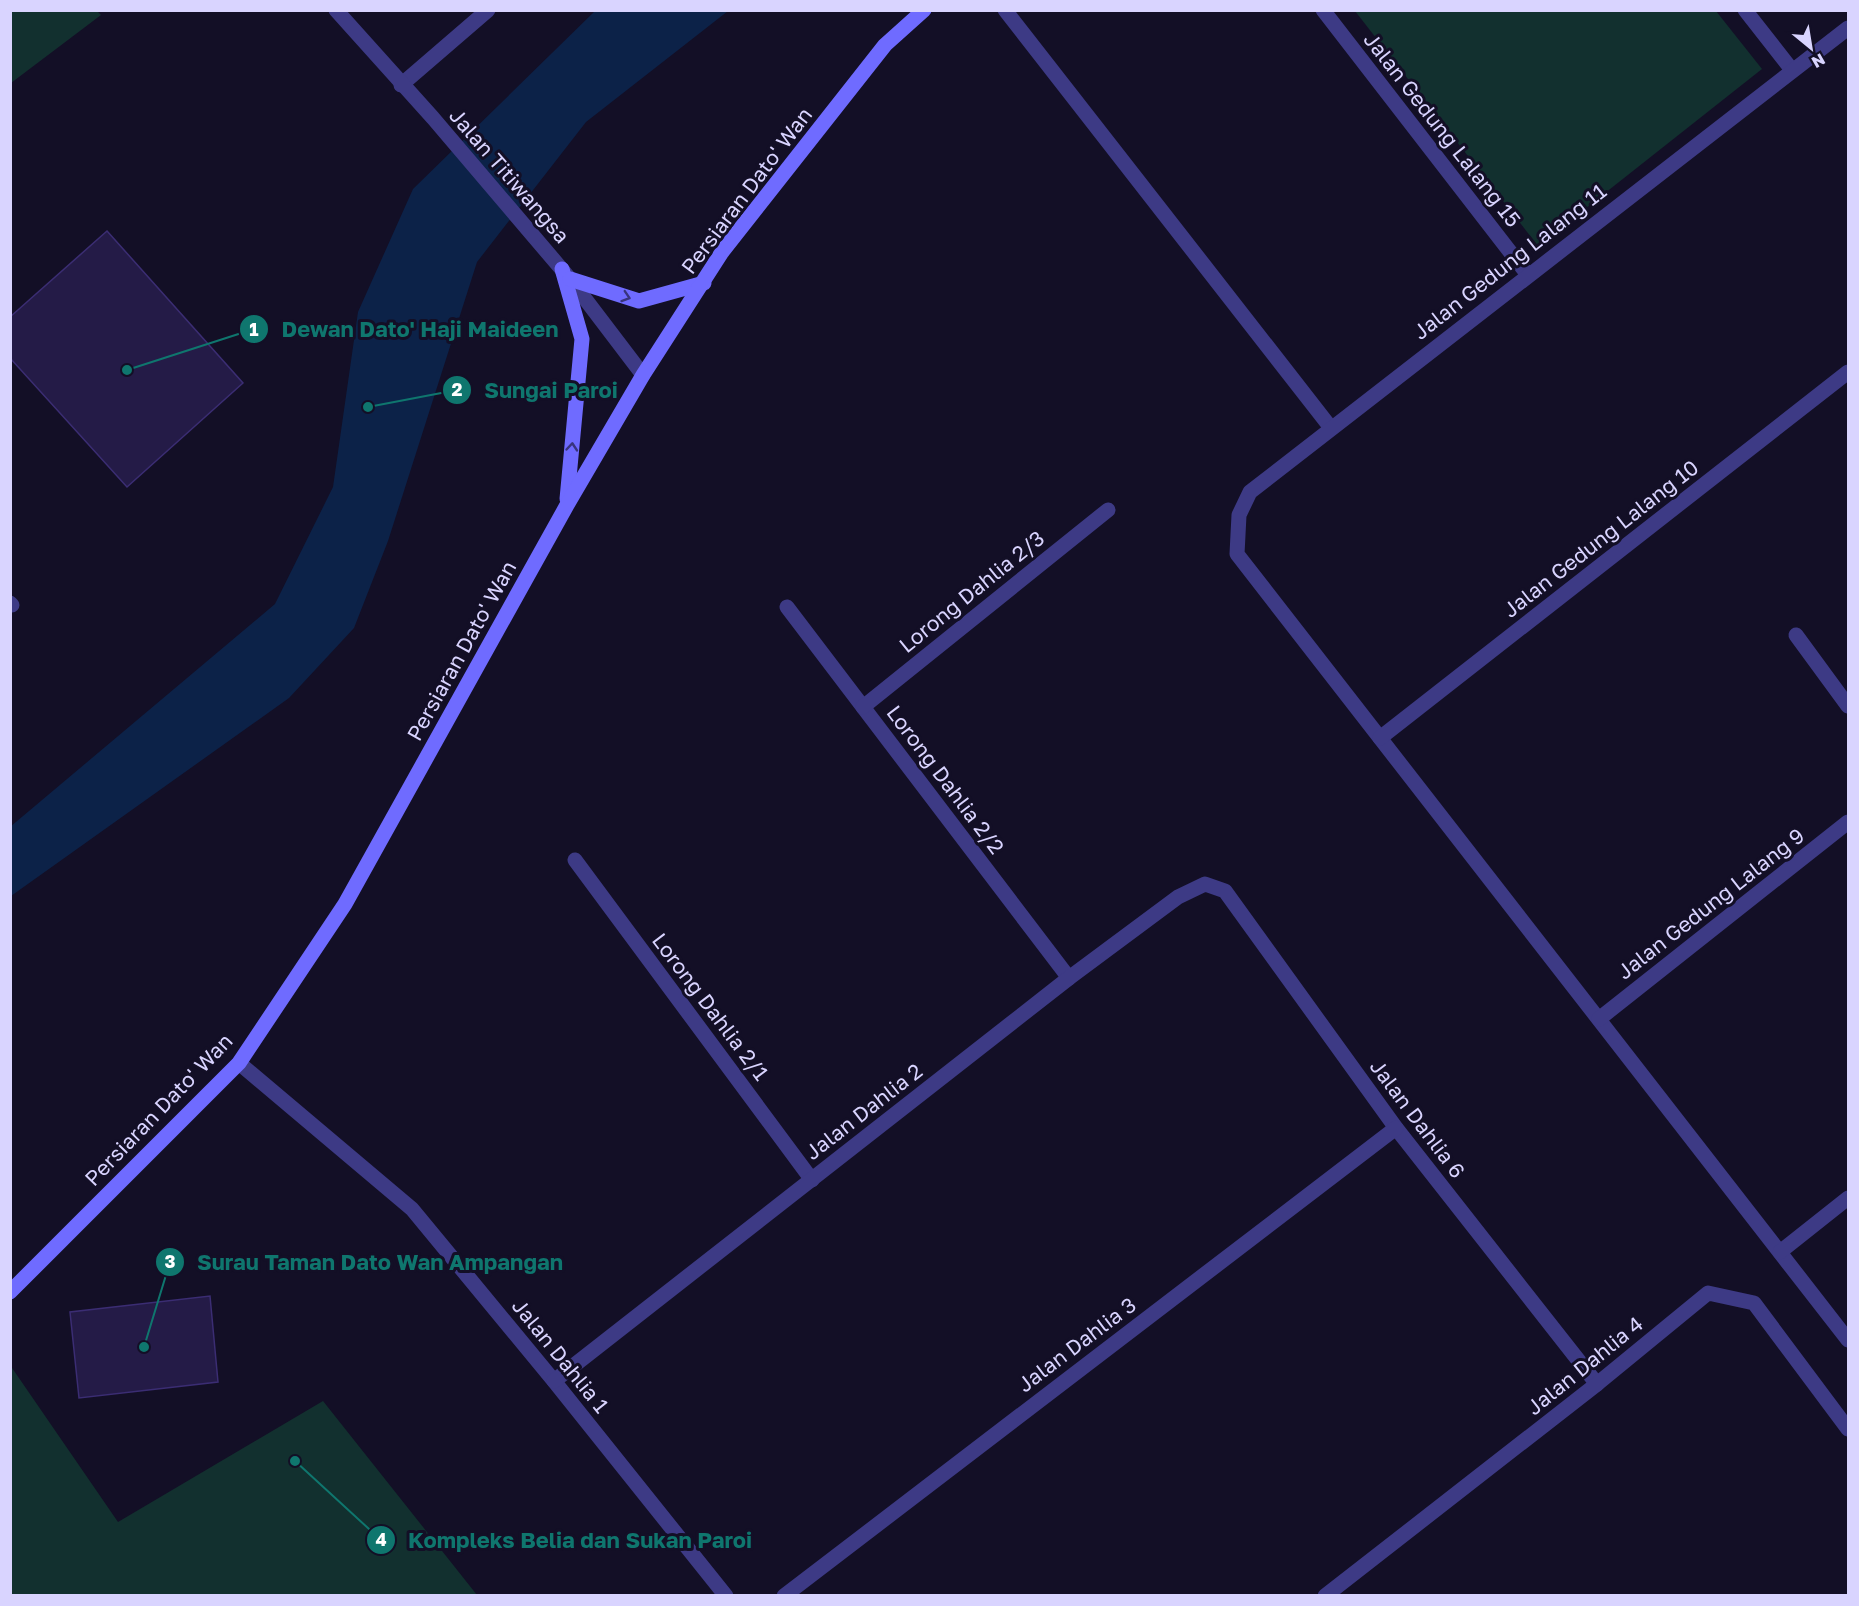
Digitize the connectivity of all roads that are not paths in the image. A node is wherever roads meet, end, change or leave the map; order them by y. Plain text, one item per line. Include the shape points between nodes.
1 (336, 10) edge
2 (488, 10) edge
3 (924, 10) edge
4 (1005, 10) edge
5 (1323, 10) edge
6 (1745, 10) edge
7 (1848, 28) edge
8 (1792, 70) junction
9 (401, 85) junction
10 (566, 274) junction
11 (1528, 275) junction
12 (704, 283) junction
13 (1848, 372) edge
14 (643, 375) junction
15 (1331, 428) junction
16 (567, 505) junction
17 (1108, 510) dead end
18 (787, 607) dead end
19 (1796, 635) dead end
20 (1848, 706) edge
21 (863, 707) junction
22 (1380, 738) junction
23 (1848, 822) edge
24 (575, 860) dead end
25 (1205, 884) joint
26 (1070, 978) junction
27 (1599, 1019) junction
28 (239, 1063) junction
29 (1396, 1128) junction
30 (812, 1180) junction
31 (1848, 1198) edge
32 (1780, 1252) junction
33 (10, 1292) edge
34 (1848, 1340) edge
35 (554, 1381) junction
36 (1597, 1384) junction
37 (1848, 1429) edge
38 (726, 1596) edge
39 (784, 1596) edge
40 (1325, 1596) edge

1 - 9 street, Jalan Titiwangsa
2 - 9 street
3 - 12 street, Persiaran Dato' Wan via 885,45 722,252
4 - 15 street
5 - 11 street, Jalan Gedung Lalang 15
6 - 8 street
7 - 8 street, Jalan Gedung Lalang 11
8 - 11 street, Jalan Gedung Lalang 11
9 - 10 street, Jalan Titiwangsa
10 -> 12 street via 639,301
10 - 14 street, Jalan Titiwangsa
16 -> 10 street via 582,339
11 - 15 street, Jalan Gedung Lalang 11
12 - 14 street, Persiaran Dato' Wan
13 - 22 street, Jalan Gedung Lalang 10
14 - 16 street, Persiaran Dato' Wan
15 - 22 street, Jalan Gedung Lalang 11 via 1250,492 1239,515 1237,554
16 - 28 street, Persiaran Dato' Wan via 345,904
17 - 21 street, Lorong Dahlia 2/3
18 - 21 street, Lorong Dahlia 2/2
19 - 20 street
21 - 26 street, Lorong Dahlia 2/2
22 - 27 street
23 - 27 street, Jalan Gedung Lalang 9
24 - 30 street, Lorong Dahlia 2/1
25 - 26 street, Jalan Dahlia 2 via 1178,897
25 - 29 street, Jalan Dahlia 6 via 1225,891
26 - 30 street, Jalan Dahlia 2
27 - 32 street
28 - 33 street, Persiaran Dato' Wan
28 - 35 street, Jalan Dahlia 1 via 411,1209
29 - 36 street, Jalan Dahlia 6
29 - 39 street, Jalan Dahlia 3
30 - 35 street, Jalan Dahlia 2
31 - 32 street
32 - 34 street
35 - 38 street, Jalan Dahlia 1
36 - 37 street, Jalan Dahlia 4 via 1708,1293 1754,1303
36 - 40 street, Jalan Dahlia 4

